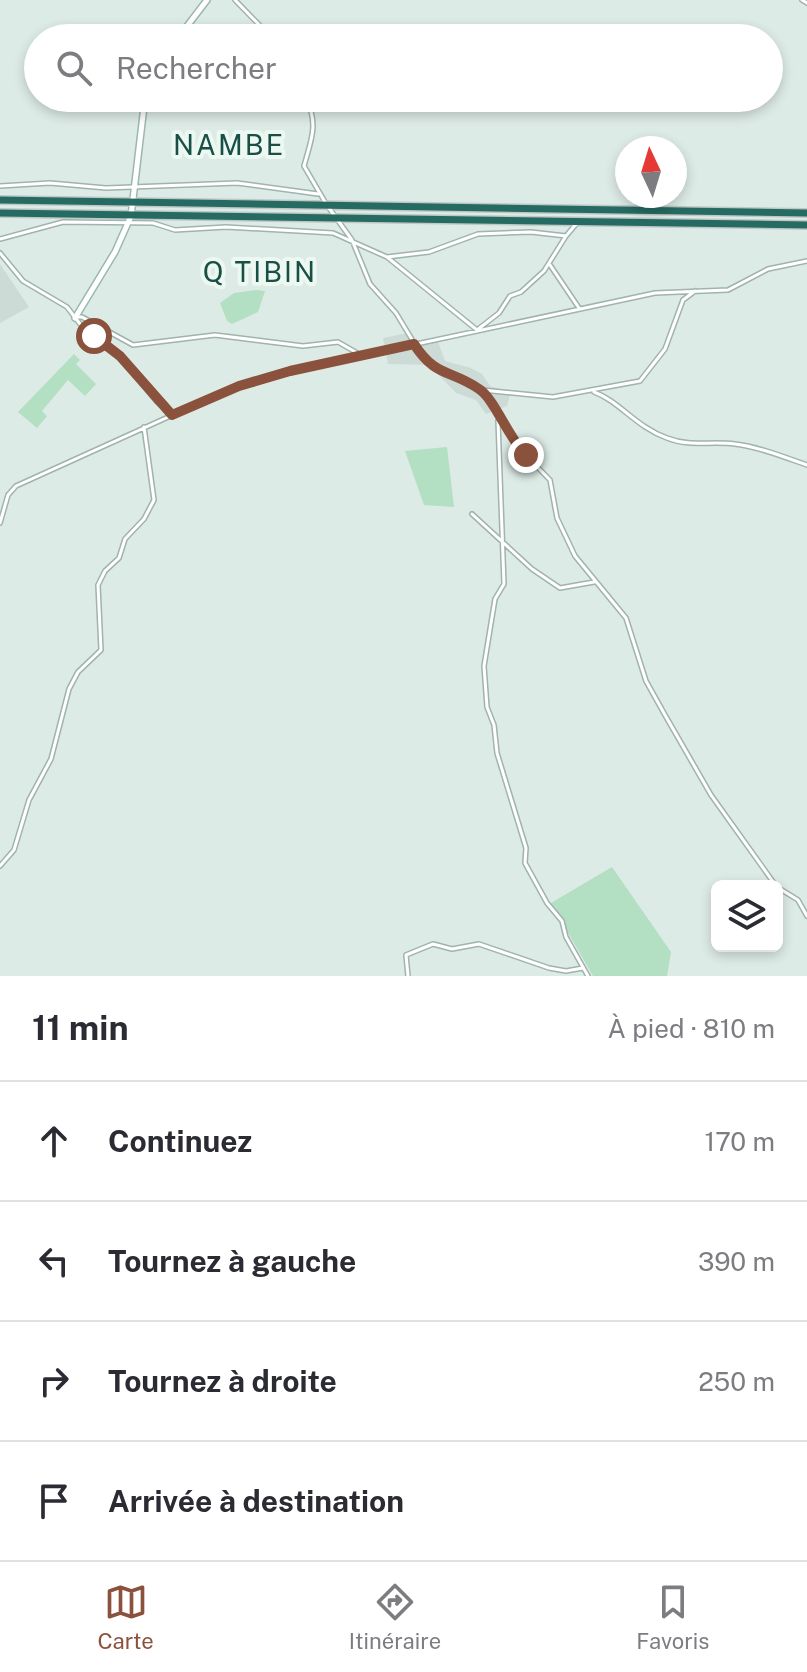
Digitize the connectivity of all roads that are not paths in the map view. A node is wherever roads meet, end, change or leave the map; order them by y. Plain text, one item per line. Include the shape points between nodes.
1 (207, 0) edge
2 (235, 0) edge
3 (802, 0) edge
4 (807, 3) edge
5 (189, 24) edge
6 (258, 24) edge
7 (144, 112) edge
8 (313, 112) edge
9 (0, 186) edge
10 (137, 187) junction
11 (318, 194) junction
12 (0, 200) edge
13 (135, 202) junction
14 (328, 206) junction
15 (0, 213) edge
16 (807, 213) edge
17 (130, 219) junction
18 (339, 219) junction
19 (577, 222) junction
20 (807, 225) edge
21 (566, 236) junction
22 (0, 239) edge
23 (352, 240) junction
24 (0, 253) edge
25 (387, 257) junction
26 (807, 261) edge
27 (549, 263) junction
28 (695, 291) junction
29 (579, 308) junction
30 (75, 318) junction
31 (477, 330) junction
32 (414, 344) junction
33 (363, 355) junction
34 (481, 389) junction
35 (594, 392) junction
36 (172, 415) junction
37 (498, 418) junction
38 (144, 427) junction
39 (807, 465) edge
40 (472, 514) dead end
41 (0, 523) edge
42 (504, 544) junction
43 (598, 583) junction
44 (0, 866) edge
45 (772, 880) edge
46 (783, 890) edge
47 (807, 916) edge
48 (583, 968) junction
49 (408, 976) edge
50 (588, 976) edge

1 - 5 street
2 - 6 street
3 - 4 street
7 - 10 street
8 - 11 street via 315,136 304,166
9 - 10 street
10 - 11 street via 237,183
10 - 13 street
11 - 14 street
12 - 13 highway
13 - 14 highway
13 - 17 street
14 - 16 highway
14 - 18 street
15 - 17 highway
17 - 18 highway
17 - 22 street via 63,222
17 - 23 street via 175,230 284,229
17 - 30 street
18 - 19 highway
18 - 23 street
19 - 20 highway
19 - 21 street
21 - 25 street via 478,234 429,252
21 - 27 street
23 - 25 street
23 - 32 street via 370,284
24 - 30 street via 23,281 54,297
25 - 31 street
26 - 28 street via 768,269 728,290
27 - 29 street
27 - 31 street
28 - 29 street
28 - 35 street via 683,300 672,337 649,373 640,381
29 - 31 street
30 - 33 street via 133,345 215,335 303,346 338,342
30 - 36 street via 120,356
31 - 32 street
32 - 33 street
32 - 34 street via 429,365
33 - 36 street via 239,386
34 - 35 street via 553,397
34 - 37 street
35 - 39 street via 666,438 685,444 750,446
36 - 38 street
37 - 42 street
37 - 43 street via 550,480 557,518 575,556
38 - 41 street via 12,488
38 - 44 street via 153,504 98,585 101,650 69,689 51,759 29,800 14,850
40 - 42 street
42 - 43 street via 560,588
42 - 48 street via 504,584 495,599 484,666 487,707 526,848 525,863 564,925
43 - 45 street via 626,618 646,681 697,772
46 - 47 street via 798,900
48 - 49 street via 549,968 479,944 452,949 433,944 406,955
48 - 50 street

